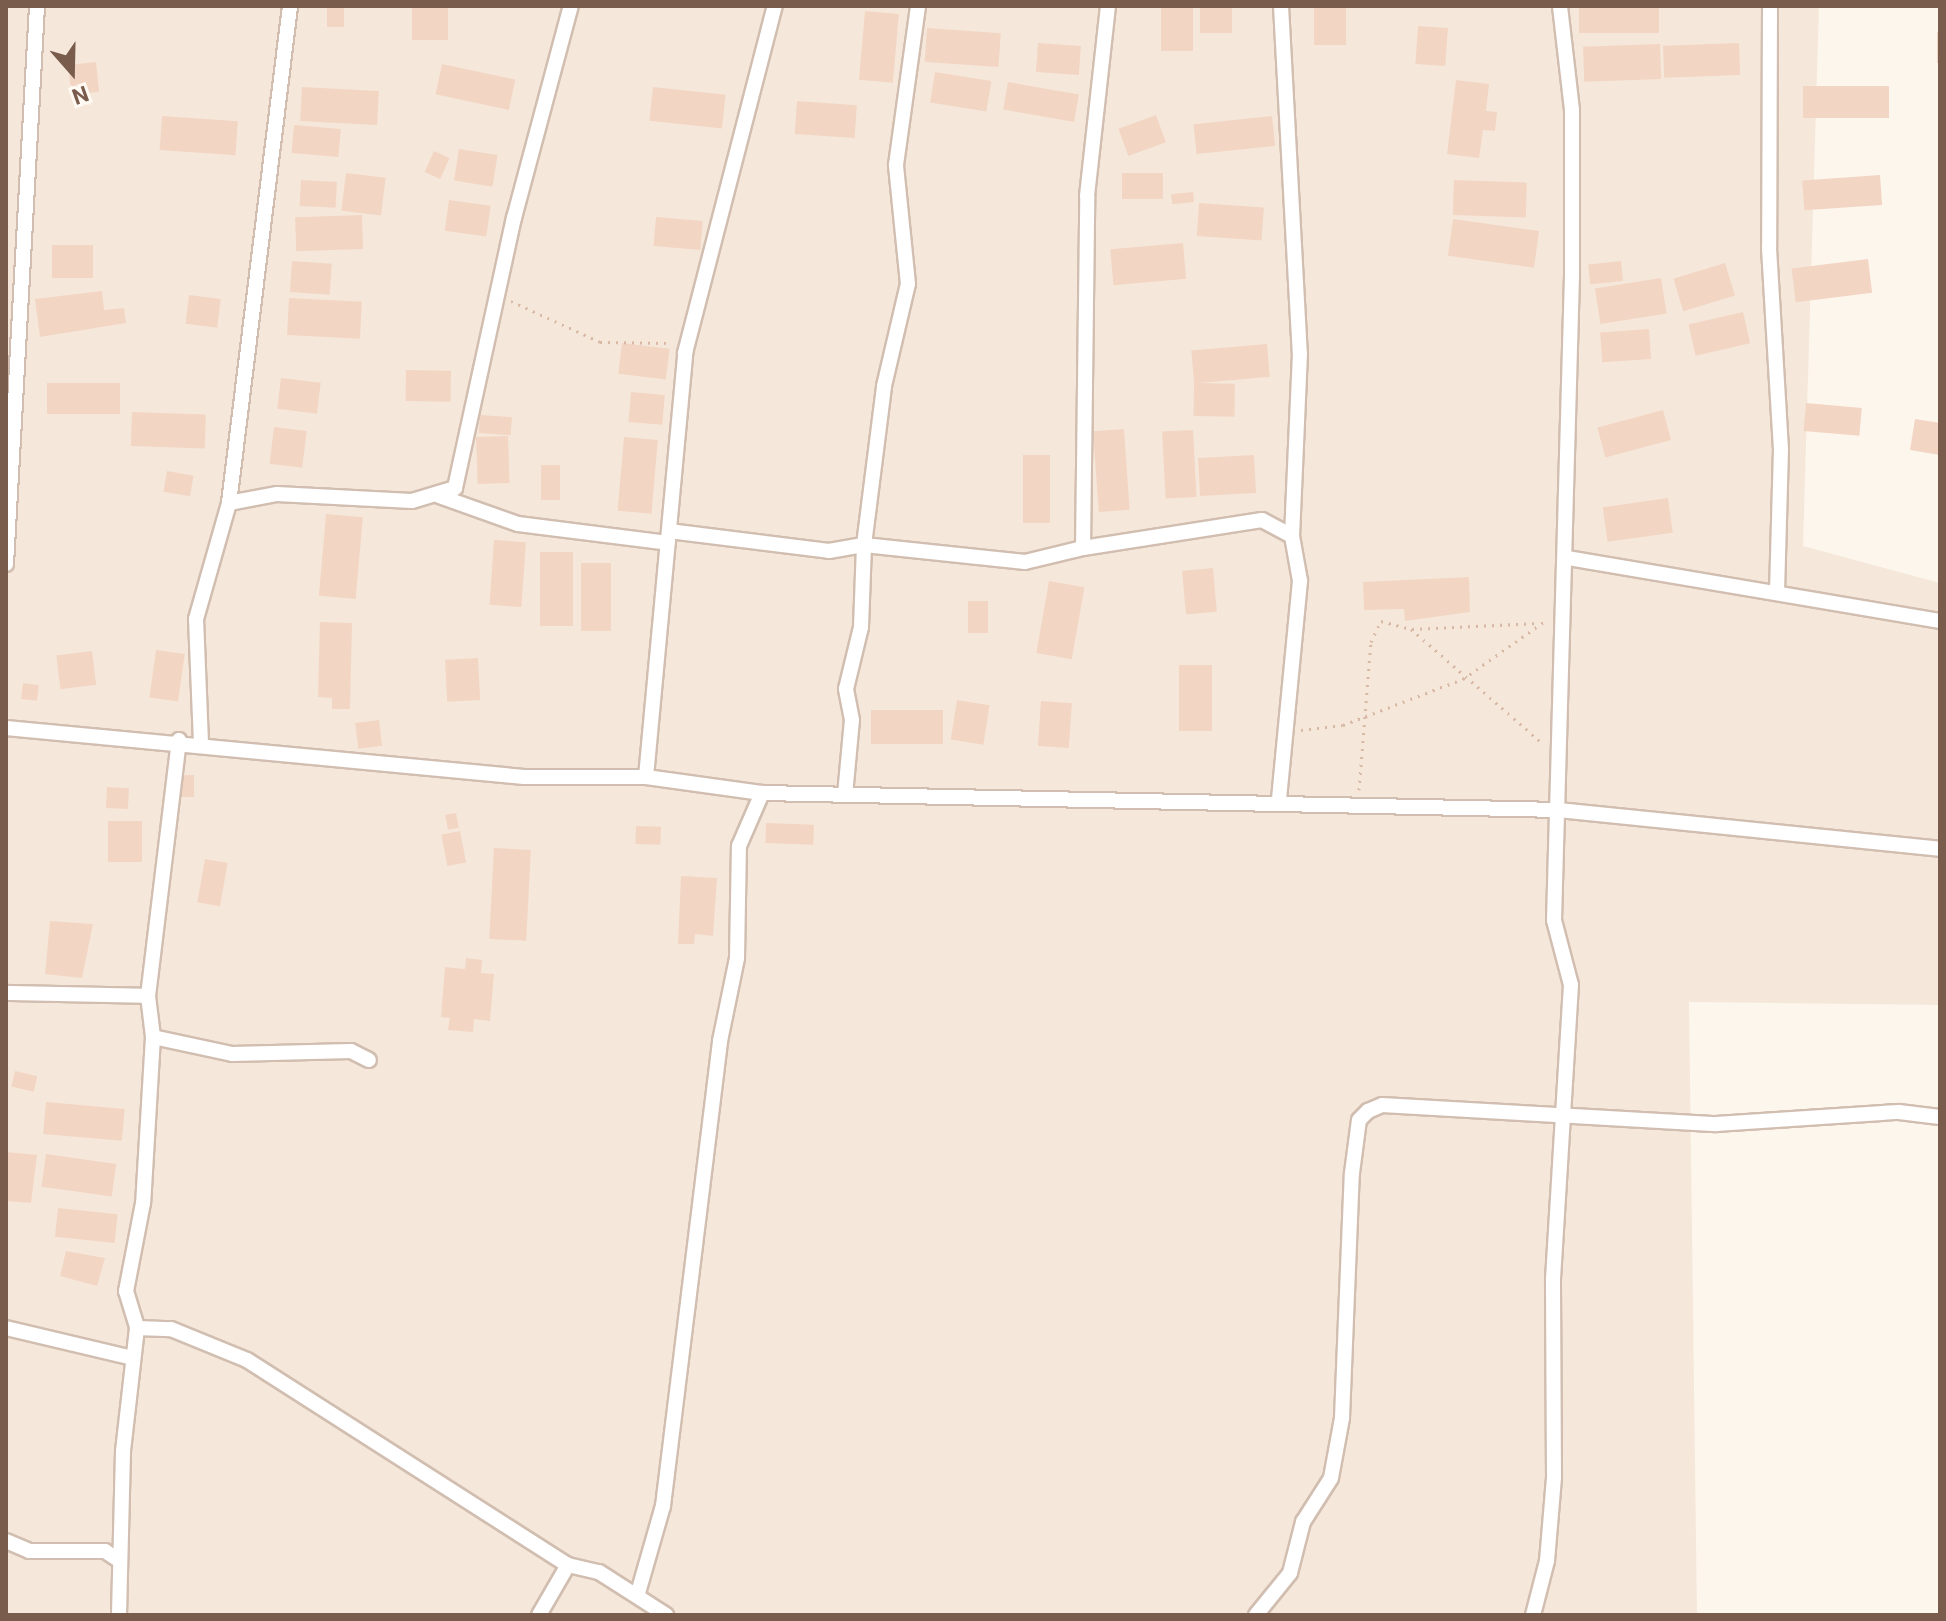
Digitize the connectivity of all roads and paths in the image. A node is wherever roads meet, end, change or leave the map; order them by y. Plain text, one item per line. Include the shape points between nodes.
1 (37, 6) edge
2 (290, 6) edge
3 (571, 6) edge
4 (775, 6) edge
5 (918, 6) edge
6 (1108, 6) edge
7 (1281, 6) edge
8 (1770, 6) edge
9 (1557, 7) edge
10 (499, 291) junction
11 (685, 353) junction
12 (439, 496) junction
13 (229, 503) junction
14 (1292, 536) junction
15 (668, 537) junction
16 (864, 545) junction
17 (1083, 548) junction
18 (1568, 558) junction
19 (6, 564) edge
20 (1777, 588) junction
21 (1565, 620) junction
22 (1940, 621) edge
23 (1543, 622) junction
24 (1411, 629) junction
25 (1463, 679) junction
26 (1365, 717) junction
27 (6, 728) edge
28 (1287, 734) junction
29 (179, 740) junction
30 (201, 743) junction
31 (1560, 756) junction
32 (646, 777) junction
33 (762, 793) junction
34 (845, 795) junction
35 (1279, 801) junction
36 (1358, 803) junction
37 (1558, 810) junction
38 (1940, 849) edge
39 (6, 993) edge
40 (148, 996) junction
41 (153, 1037) junction
42 (369, 1060) dead end
43 (1563, 1115) junction
44 (1940, 1117) edge
45 (6, 1328) edge
46 (137, 1328) junction
47 (129, 1357) junction
48 (6, 1541) edge
49 (120, 1561) junction
50 (568, 1565) junction
51 (638, 1593) junction
52 (119, 1615) edge
53 (539, 1615) edge
54 (666, 1615) edge
55 (1256, 1615) edge
56 (1533, 1615) edge

1 - 19 street
2 - 13 street
3 - 10 street
4 - 11 street
5 - 16 street via 896,165 908,284 884,386
6 - 17 street via 1087,196
7 - 14 street via 1300,353
8 - 20 street via 1769,248 1781,462
9 - 18 street via 1572,110
10 - 11 path via 551,325 600,342 656,338
10 - 12 street via 455,488
11 - 15 street
12 - 13 street via 412,501 277,494
12 - 15 street via 518,524
13 - 30 street via 196,619
14 - 17 street via 1262,520
14 - 28 street via 1300,581
15 - 16 street via 829,551
15 - 32 street
16 - 17 street via 1025,562
16 - 34 street via 861,627 846,689 852,720
18 - 20 street
18 - 21 street
20 - 22 street
21 - 23 path
21 - 31 street
23 - 24 path
23 - 25 path
24 - 25 path
24 - 26 path via 1381,621 1371,642
25 - 26 path
25 - 31 path
26 - 28 path
26 - 36 path
27 - 29 street
28 - 35 street
29 - 30 street
29 - 40 street
30 - 32 street via 524,777
31 - 37 street
32 - 33 street
33 - 34 street
33 - 51 street via 739,846 737,958 720,1041 663,1506
34 - 35 street
35 - 36 street
36 - 37 street
37 - 38 street
37 - 43 street via 1554,920 1571,985
39 - 40 street
40 - 41 street
41 - 42 street via 232,1054 351,1051
41 - 46 street via 143,1203 126,1291
43 - 44 street via 1716,1124 1899,1112
43 - 55 street via 1382,1105 1359,1120 1342,1283 1342,1418 1331,1478 1303,1522 1290,1573
43 - 56 street via 1552,1322 1554,1477 1547,1561
45 - 47 street
46 - 47 street
46 - 50 street via 171,1329 247,1360
47 - 49 street
48 - 49 street via 29,1551 105,1551
49 - 52 street
50 - 51 street
50 - 53 street
51 - 54 street

